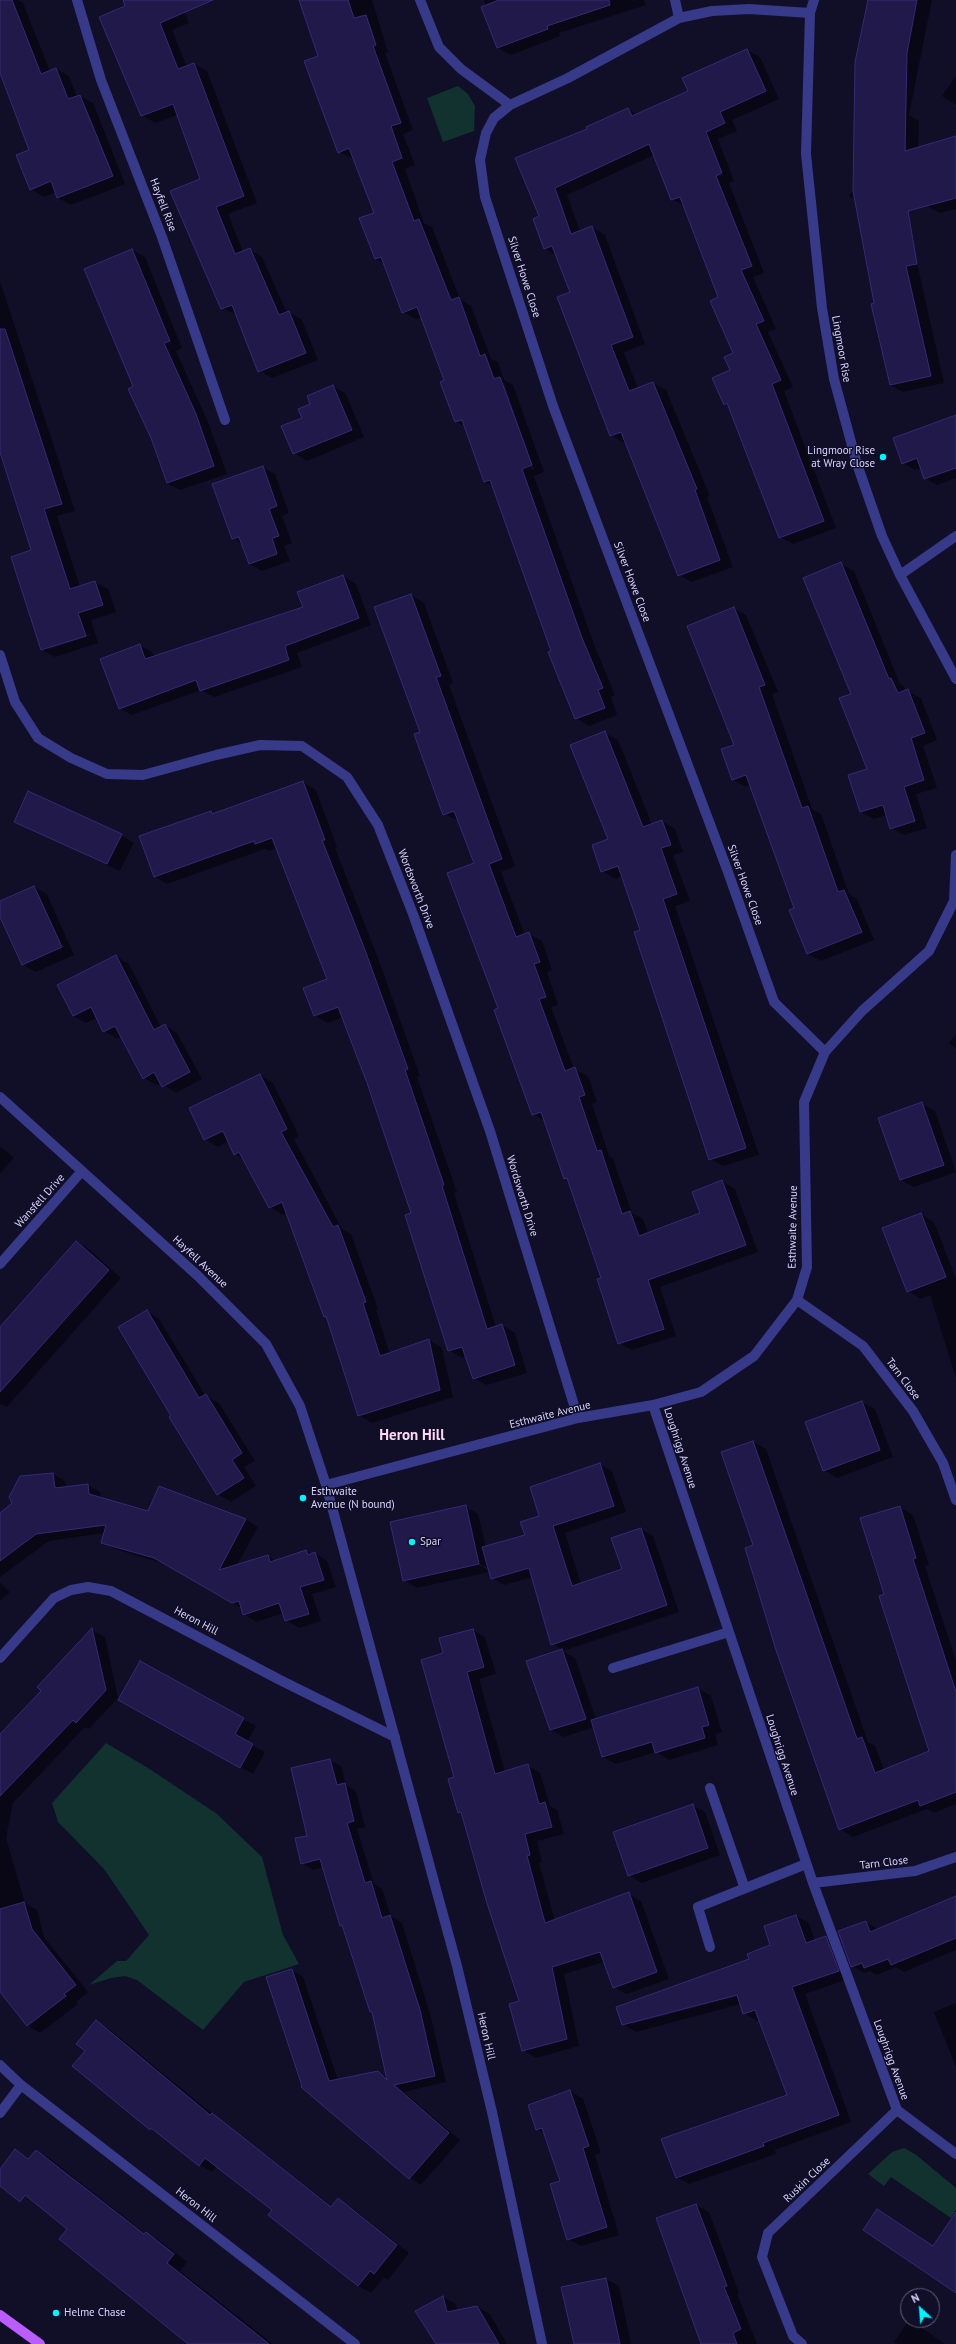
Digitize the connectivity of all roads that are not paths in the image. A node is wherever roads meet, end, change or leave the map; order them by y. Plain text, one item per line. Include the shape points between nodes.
1 (77, 0) edge
2 (420, 0) edge
3 (675, 0) edge
4 (814, 0) edge
5 (810, 13) junction
6 (679, 18) junction
7 (510, 105) junction
8 (225, 420) dead end
9 (956, 536) edge
10 (900, 575) junction
11 (0, 655) edge
12 (956, 679) edge
13 (956, 856) edge
14 (825, 1052) junction
15 (0, 1097) edge
16 (82, 1171) junction
17 (0, 1264) edge
18 (797, 1300) junction
19 (653, 1405) junction
20 (578, 1418) junction
21 (326, 1485) junction
22 (956, 1500) edge
23 (729, 1632) junction
24 (0, 1658) edge
25 (613, 1668) dead end
26 (395, 1737) junction
27 (710, 1788) dead end
28 (956, 1857) edge
29 (806, 1864) junction
30 (813, 1883) junction
31 (744, 1886) junction
32 (710, 1947) dead end
33 (0, 2065) edge
34 (22, 2086) junction
35 (897, 2110) junction
36 (0, 2113) edge
37 (956, 2154) edge
38 (0, 2315) edge
39 (39, 2344) edge
40 (355, 2344) edge
41 (542, 2344) edge
42 (802, 2344) edge

1 - 8 street, Hayfell Rise via 101,80 162,237
2 - 7 street via 439,48 461,69
3 - 6 street
4 - 5 street, Lingmoor Rise
5 - 6 street, Silver Howe Close via 749,9 712,11
5 - 10 street, Lingmoor Rise via 806,154 822,308 834,379 857,464 882,536
6 - 7 street, Silver Howe Close via 568,78
7 - 14 street, Silver Howe Close via 494,118 486,133 480,160 485,197 553,406 728,872 774,1002
9 - 10 street
10 - 12 street, Lingmoor Rise
11 - 20 street, Wordsworth Drive via 15,702 38,738 71,758 107,774 143,775 260,745 302,746 347,777 378,825 416,922 490,1131
13 - 14 street, Esthwaite Avenue via 954,901 929,951 862,1011
14 - 18 street, Esthwaite Avenue via 804,1102 807,1267
15 - 16 street, Hayfell Avenue
16 - 17 street, Wansfell Drive
16 - 21 street, Hayfell Avenue via 198,1276 266,1344 300,1406
18 - 19 street, Esthwaite Avenue via 754,1356 701,1392
18 - 22 street, Tarn Close via 863,1346 913,1412 943,1463
19 - 20 street, Esthwaite Avenue
19 - 23 street, Loughrigg Avenue
20 - 21 street, Esthwaite Avenue
21 - 26 street, Heron Hill
23 - 25 street
23 - 29 street, Loughrigg Avenue
24 - 26 street, Heron Hill via 54,1598 71,1590 88,1587 111,1591
26 - 41 street, Heron Hill via 457,1966 492,2112
27 - 31 street
28 - 30 street, Tarn Close via 915,1871
29 - 30 street, Loughrigg Avenue
29 - 31 street
30 - 35 street, Loughrigg Avenue
31 - 32 street via 698,1907
33 - 34 street, Heron Hill
34 - 36 street
34 - 40 street, Heron Hill
35 - 37 street
35 - 42 street, Ruskin Close via 768,2233 762,2257 793,2336
38 - 39 main road

